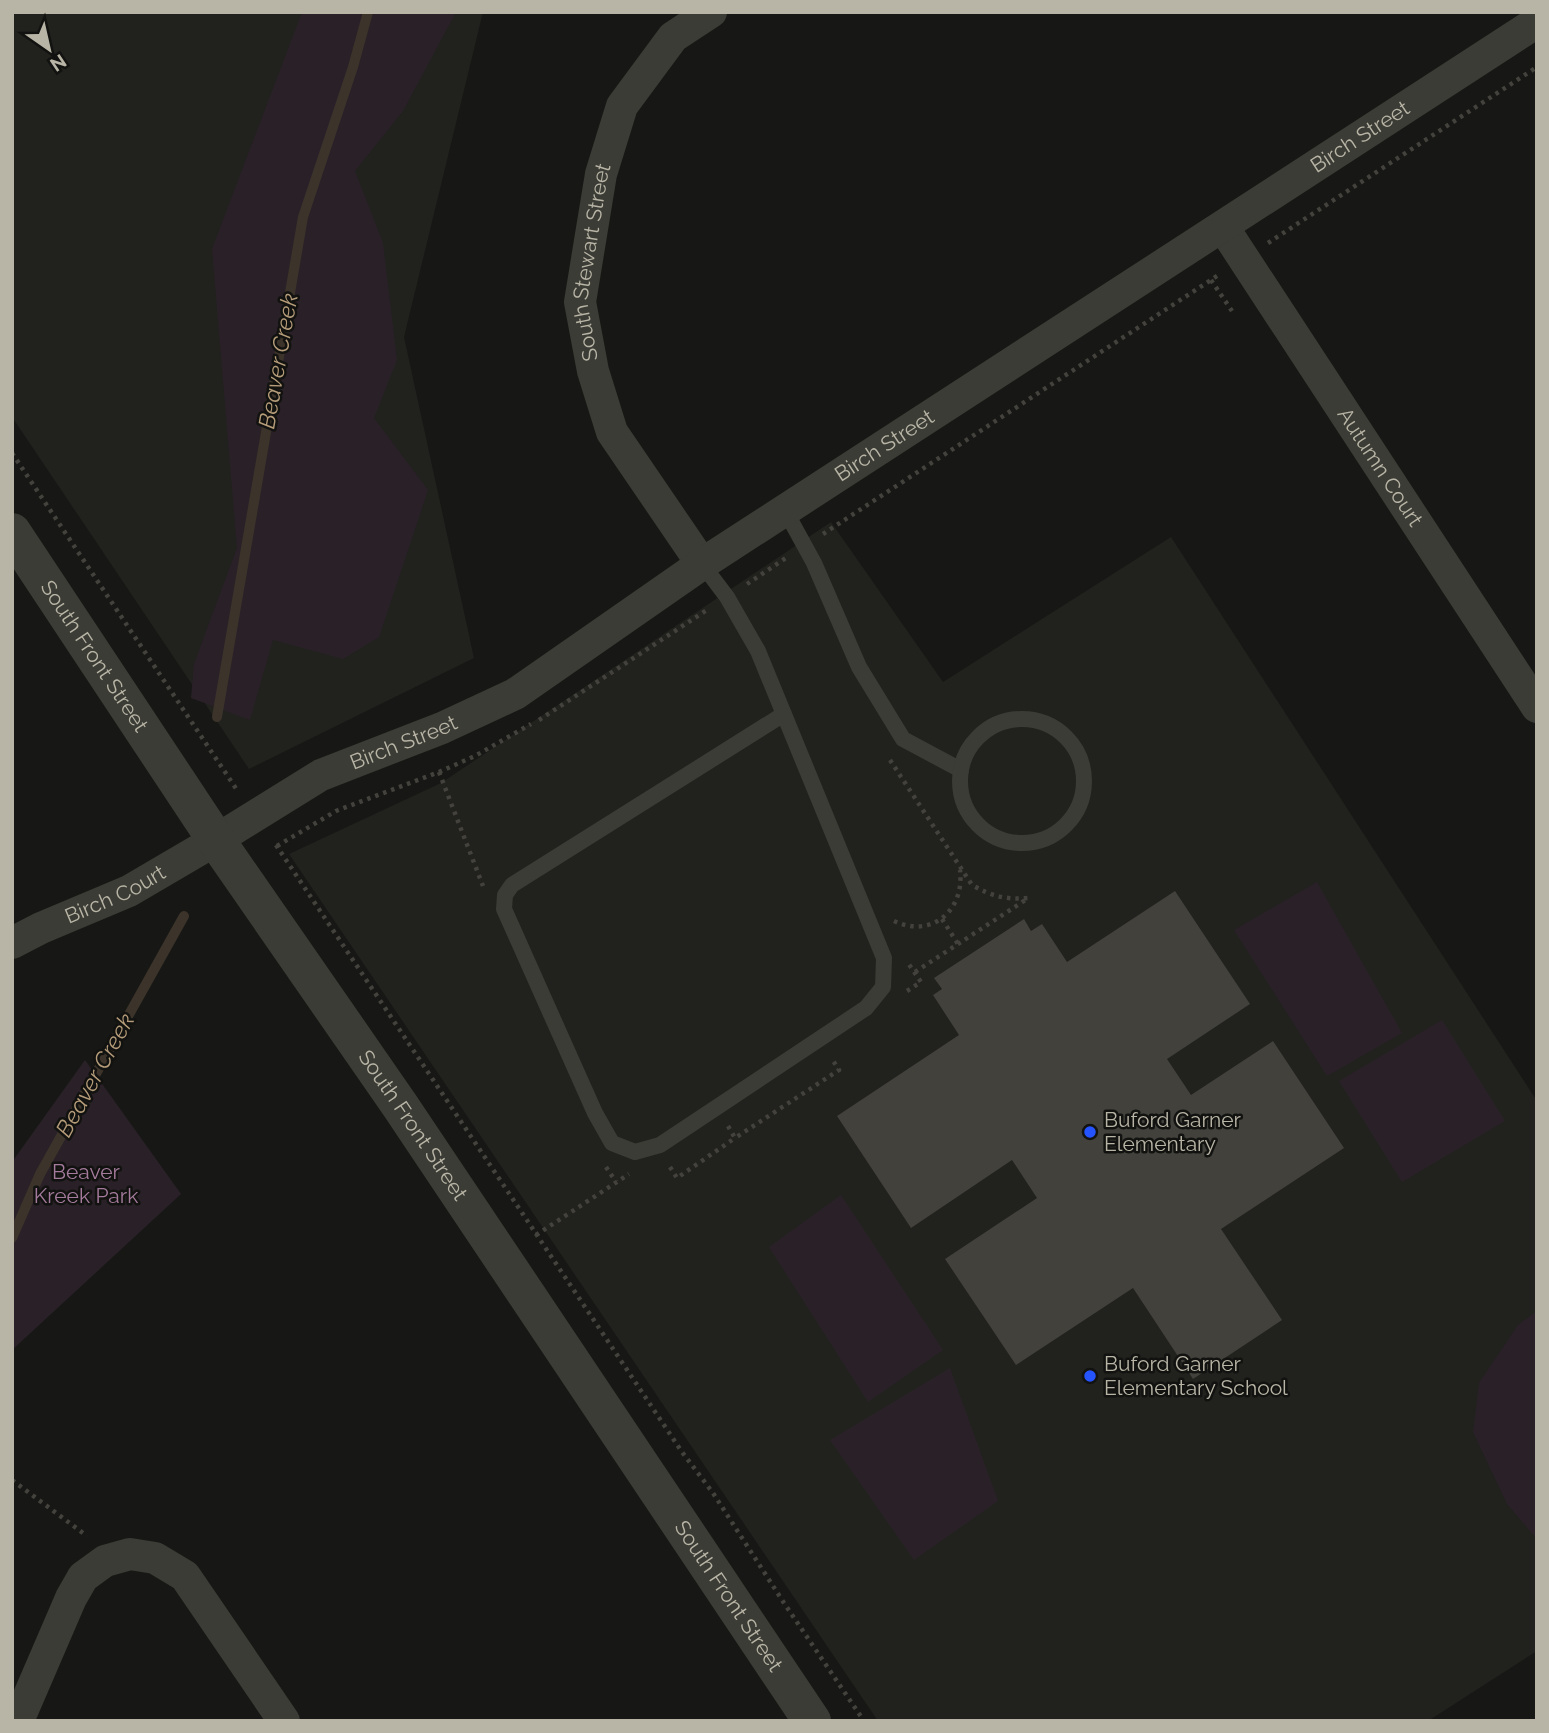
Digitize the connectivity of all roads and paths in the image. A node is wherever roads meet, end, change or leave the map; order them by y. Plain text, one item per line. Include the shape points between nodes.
1 (711, 12) edge
2 (1537, 22) edge
3 (1537, 67) edge
4 (1223, 227) junction
5 (1244, 258) junction
6 (1211, 280) junction
7 (1234, 314) dead end
8 (12, 453) edge
9 (786, 512) junction
10 (12, 532) edge
11 (804, 546) junction
12 (702, 564) junction
13 (727, 597) junction
14 (1537, 707) edge
15 (784, 714) junction
16 (961, 770) junction
17 (439, 772) junction
18 (240, 794) dead end
19 (271, 838) dead end
20 (216, 840) junction
21 (277, 846) junction
22 (960, 869) dead end
23 (486, 893) dead end
24 (1028, 898) dead end
25 (890, 919) dead end
26 (942, 919) junction
27 (12, 943) edge
28 (958, 944) junction
29 (905, 958) dead end
30 (915, 972) junction
31 (905, 993) dead end
32 (832, 1058) dead end
33 (720, 1115) dead end
34 (735, 1139) junction
35 (609, 1164) dead end
36 (669, 1166) dead end
37 (625, 1167) dead end
38 (616, 1182) junction
39 (536, 1235) junction
40 (12, 1480) edge
41 (105, 1561) junction
42 (18, 1721) edge
43 (284, 1721) edge
44 (811, 1721) edge
45 (863, 1721) edge

1 - 12 street, South Stewart Street via 673,37 622,106 601,174 580,302 593,371 612,432
2 - 4 street, Birch Street
3 - 5 path
4 - 5 street, Autumn Court
4 - 9 street, Birch Street
5 - 6 path
5 - 14 street, Autumn Court
6 - 7 path
6 - 11 path
8 - 18 path
9 - 11 lane
9 - 12 street, Birch Street
10 - 20 street, South Front Street
11 - 13 path
11 - 16 lane via 859,667 904,739
12 - 13 lane
12 - 20 street, Birch Street via 515,694 321,775
13 - 15 lane via 758,651
13 - 17 path via 527,727
15 - 15 lane via 512,885 505,895 504,909 595,1113 611,1143 635,1152 660,1145 866,1008 883,987 884,958
16 - 16 lane via 960,792 967,812 998,839 1019,844 1059,832 1074,817 1083,797 1081,758 1055,728 1036,720 996,724 967,751
17 - 21 path via 336,811
17 - 23 path
19 - 21 path
20 - 27 street, Birch Court via 129,891
20 - 44 street, South Front Street via 401,1107
21 - 39 path
22 - 26 path via 959,897
24 - 28 path
25 - 26 path via 916,927
26 - 28 path
28 - 30 path
29 - 30 path
30 - 31 path via 921,982
32 - 34 path via 839,1070
33 - 34 path
34 - 36 path via 677,1178
35 - 38 path via 601,1161
37 - 38 path via 633,1169
38 - 39 path
39 - 45 path
40 - 41 path via 84,1532
41 - 42 street via 83,1577 71,1598
41 - 43 street via 130,1554 155,1558 185,1576

